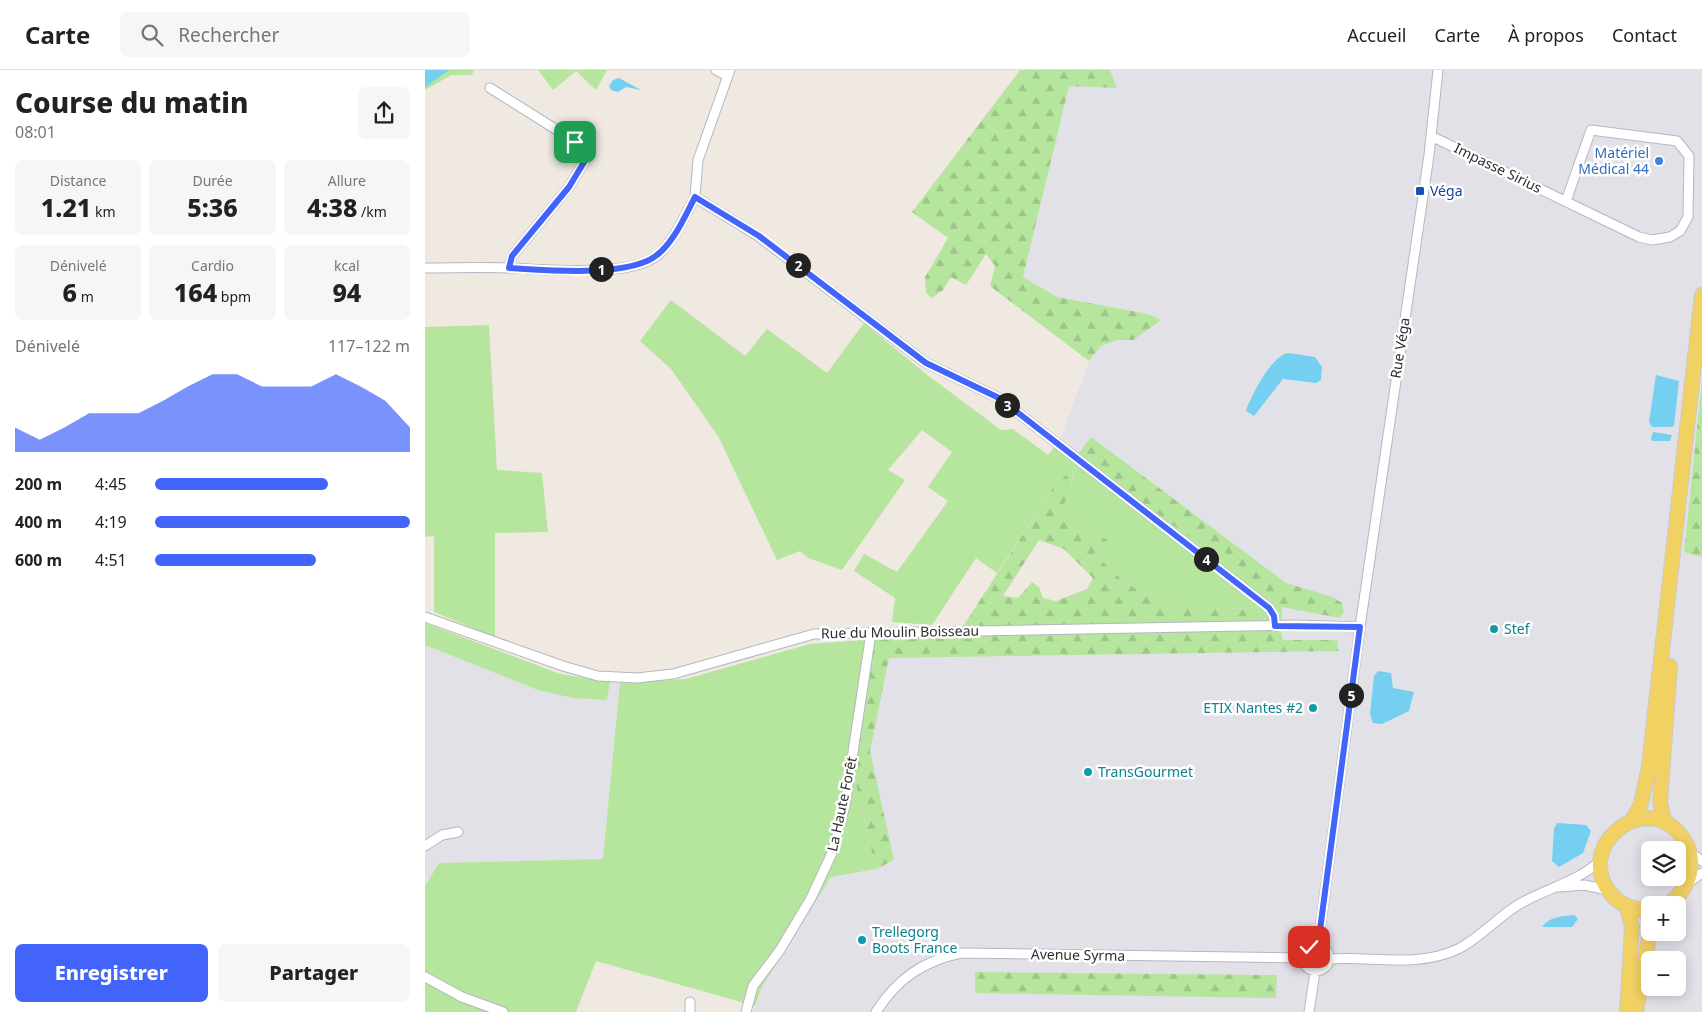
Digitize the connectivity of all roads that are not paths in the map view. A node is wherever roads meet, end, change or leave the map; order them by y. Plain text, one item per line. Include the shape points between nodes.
1 (716, 70) edge
2 (1439, 70) edge
3 (729, 73) edge
4 (490, 88) dead end
5 (1431, 136) junction
6 (695, 197) junction
7 (1566, 201) junction
8 (425, 268) edge
9 (509, 268) junction
10 (1702, 295) edge
11 (1680, 498) junction
12 (425, 616) edge
13 (1275, 626) junction
14 (1359, 631) junction
15 (871, 634) junction
16 (1632, 821) junction
17 (1664, 822) junction
18 (458, 832) dead end
19 (425, 846) edge
20 (1690, 852) junction
21 (1600, 861) junction
22 (1702, 861) edge
23 (1702, 872) edge
24 (1687, 883) junction
25 (1551, 888) junction
26 (1608, 890) junction
27 (1678, 896) edge
28 (1627, 907) junction
29 (1641, 909) edge
30 (1648, 941) edge
31 (1318, 945) junction
32 (1303, 958) junction
33 (1329, 959) junction
34 (1315, 972) junction
35 (425, 977) edge
36 (690, 1002) dead end
37 (503, 1012) edge
38 (690, 1012) edge
39 (746, 1012) edge
40 (876, 1012) edge
41 (1309, 1012) edge
42 (1627, 1012) edge
43 (1636, 1012) edge

1 - 3 street
2 - 5 street, Rue Véga
3 - 6 street via 699,160
4 - 9 street via 575,142 586,144 589,154 569,187 512,256
5 - 7 street, Impasse Sirius
5 - 14 street, Rue Véga
6 - 9 street via 658,255 645,263 574,271
6 - 13 street via 759,236 926,363 999,398 1269,608
7 - 7 street, Impasse Sirius via 1639,237 1652,240 1670,237 1680,231 1688,217 1689,156 1677,140 1591,130
8 - 9 street
10 - 11 main road
11 - 16 main road via 1649,766 1641,804
11 - 17 main road via 1678,574 1660,802
12 - 15 street, Rue du Moulin Boisseau via 563,666 598,676 637,678 673,674 814,634
13 - 14 street, Rue du Moulin Boisseau
13 - 15 street, Rue du Moulin Boisseau
14 - 31 street, Rue Véga
15 - 39 street, La Haute Forêt via 845,805 833,853 801,916 753,986
16 - 17 main road via 1651,819
16 - 21 main road via 1612,834
17 - 20 main road via 1685,840
18 - 19 street via 441,835
20 - 22 street
20 - 24 main road via 1692,866
21 - 25 street via 1585,874
21 - 26 main road
23 - 24 street
24 - 27 main road
25 - 26 street via 1584,886
25 - 33 street via 1517,905 1473,940 1439,957 1414,960
26 - 28 main road
28 - 29 main road
28 - 42 main road via 1632,927
30 - 43 main road
31 - 32 street via 1309,947
31 - 33 street via 1325,948
32 - 34 street via 1304,966
32 - 40 street, Avenue Syrma via 961,953 928,962 910,973 897,983
33 - 34 street via 1326,967
34 - 41 street
35 - 37 street via 462,998
36 - 38 street

